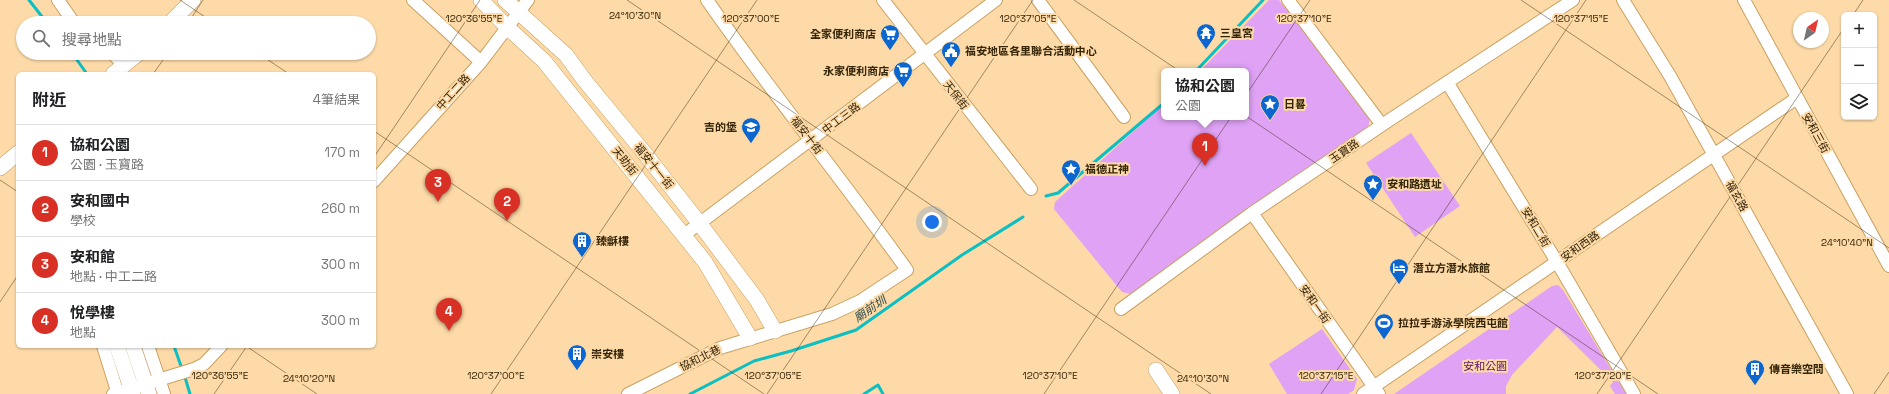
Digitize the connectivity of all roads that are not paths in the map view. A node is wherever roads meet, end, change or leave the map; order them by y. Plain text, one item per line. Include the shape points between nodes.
1 (193, 0) edge
2 (413, 0) edge
3 (481, 0) edge
4 (506, 0) edge
5 (707, 0) edge
6 (883, 0) edge
7 (996, 0) edge
8 (1038, 0) edge
9 (1288, 0) edge
10 (1573, 0) edge
11 (1623, 0) edge
12 (1744, 0) edge
13 (62, 2) edge
14 (523, 6) edge
15 (70, 16) edge
16 (177, 16) edge
17 (507, 27) junction
18 (925, 55) junction
19 (114, 60) edge
20 (130, 60) edge
21 (481, 62) junction
22 (118, 70) edge
23 (1447, 82) junction
24 (1797, 98) junction
25 (1124, 117) dead end
26 (1382, 125) junction
27 (812, 140) junction
28 (1714, 153) junction
29 (16, 155) edge
30 (0, 168) edge
31 (376, 179) edge
32 (1031, 190) dead end
33 (1252, 213) junction
34 (700, 224) junction
35 (684, 235) junction
36 (1557, 262) junction
37 (1889, 266) edge
38 (907, 270) joint
39 (1121, 309) dead end
40 (775, 331) junction
41 (750, 338) junction
42 (103, 348) edge
43 (118, 348) edge
44 (133, 348) edge
45 (147, 348) edge
46 (219, 348) edge
47 (1156, 370) dead end
48 (133, 390) edge
49 (1376, 390) edge
50 (164, 394) edge
51 (628, 394) edge
52 (1172, 394) edge
53 (1363, 394) edge
54 (1634, 394) edge
55 (1847, 394) edge

1 - 16 street
2 - 21 street
3 - 17 street, 天助街
4 - 14 street
5 - 27 street, 福安十街 via 754,67
6 - 18 street, 天保街
7 - 18 street, 中工三路
8 - 25 street
9 - 26 street
10 - 23 street, 玉寶路
11 - 28 street, 福玄路
12 - 24 street, 安和三街
13 - 15 street
14 - 17 street, 中工二路
14 - 34 street, 福安十一街 via 566,55
17 - 21 street, 中工二路
17 - 35 street, 天助街 via 544,60
18 - 27 street, 中工三路
18 - 32 street, 天保街
19 - 22 street
20 - 22 street
21 - 31 street, 中工二路
23 - 26 street, 玉寶路
23 - 36 street, 安和二街
24 - 28 street, 安和西路
24 - 37 street, 安和三街
26 - 33 street, 玉寶路
27 - 34 street, 中工三路
27 - 38 street, 福安十街
28 - 36 street, 安和西路
28 - 55 street, 福玄路
29 - 30 street
33 - 39 street, 玉寶路
33 - 49 street, 安和一街
34 - 35 street, 中工三路
34 - 40 street, 福安十一街 via 757,300
35 - 41 street, 天助街 via 705,262
36 - 49 street, 安和西路
36 - 54 street, 安和二街
38 - 40 street, 協和北巷 via 860,301 832,314
40 - 41 street, 協和北巷
41 - 51 street, 協和北巷 via 720,348
42 - 48 street
43 - 48 street
44 - 48 street
45 - 48 street
46 - 48 street via 204,364 194,369
47 - 52 street
48 - 50 street
49 - 53 street, 安和西路

